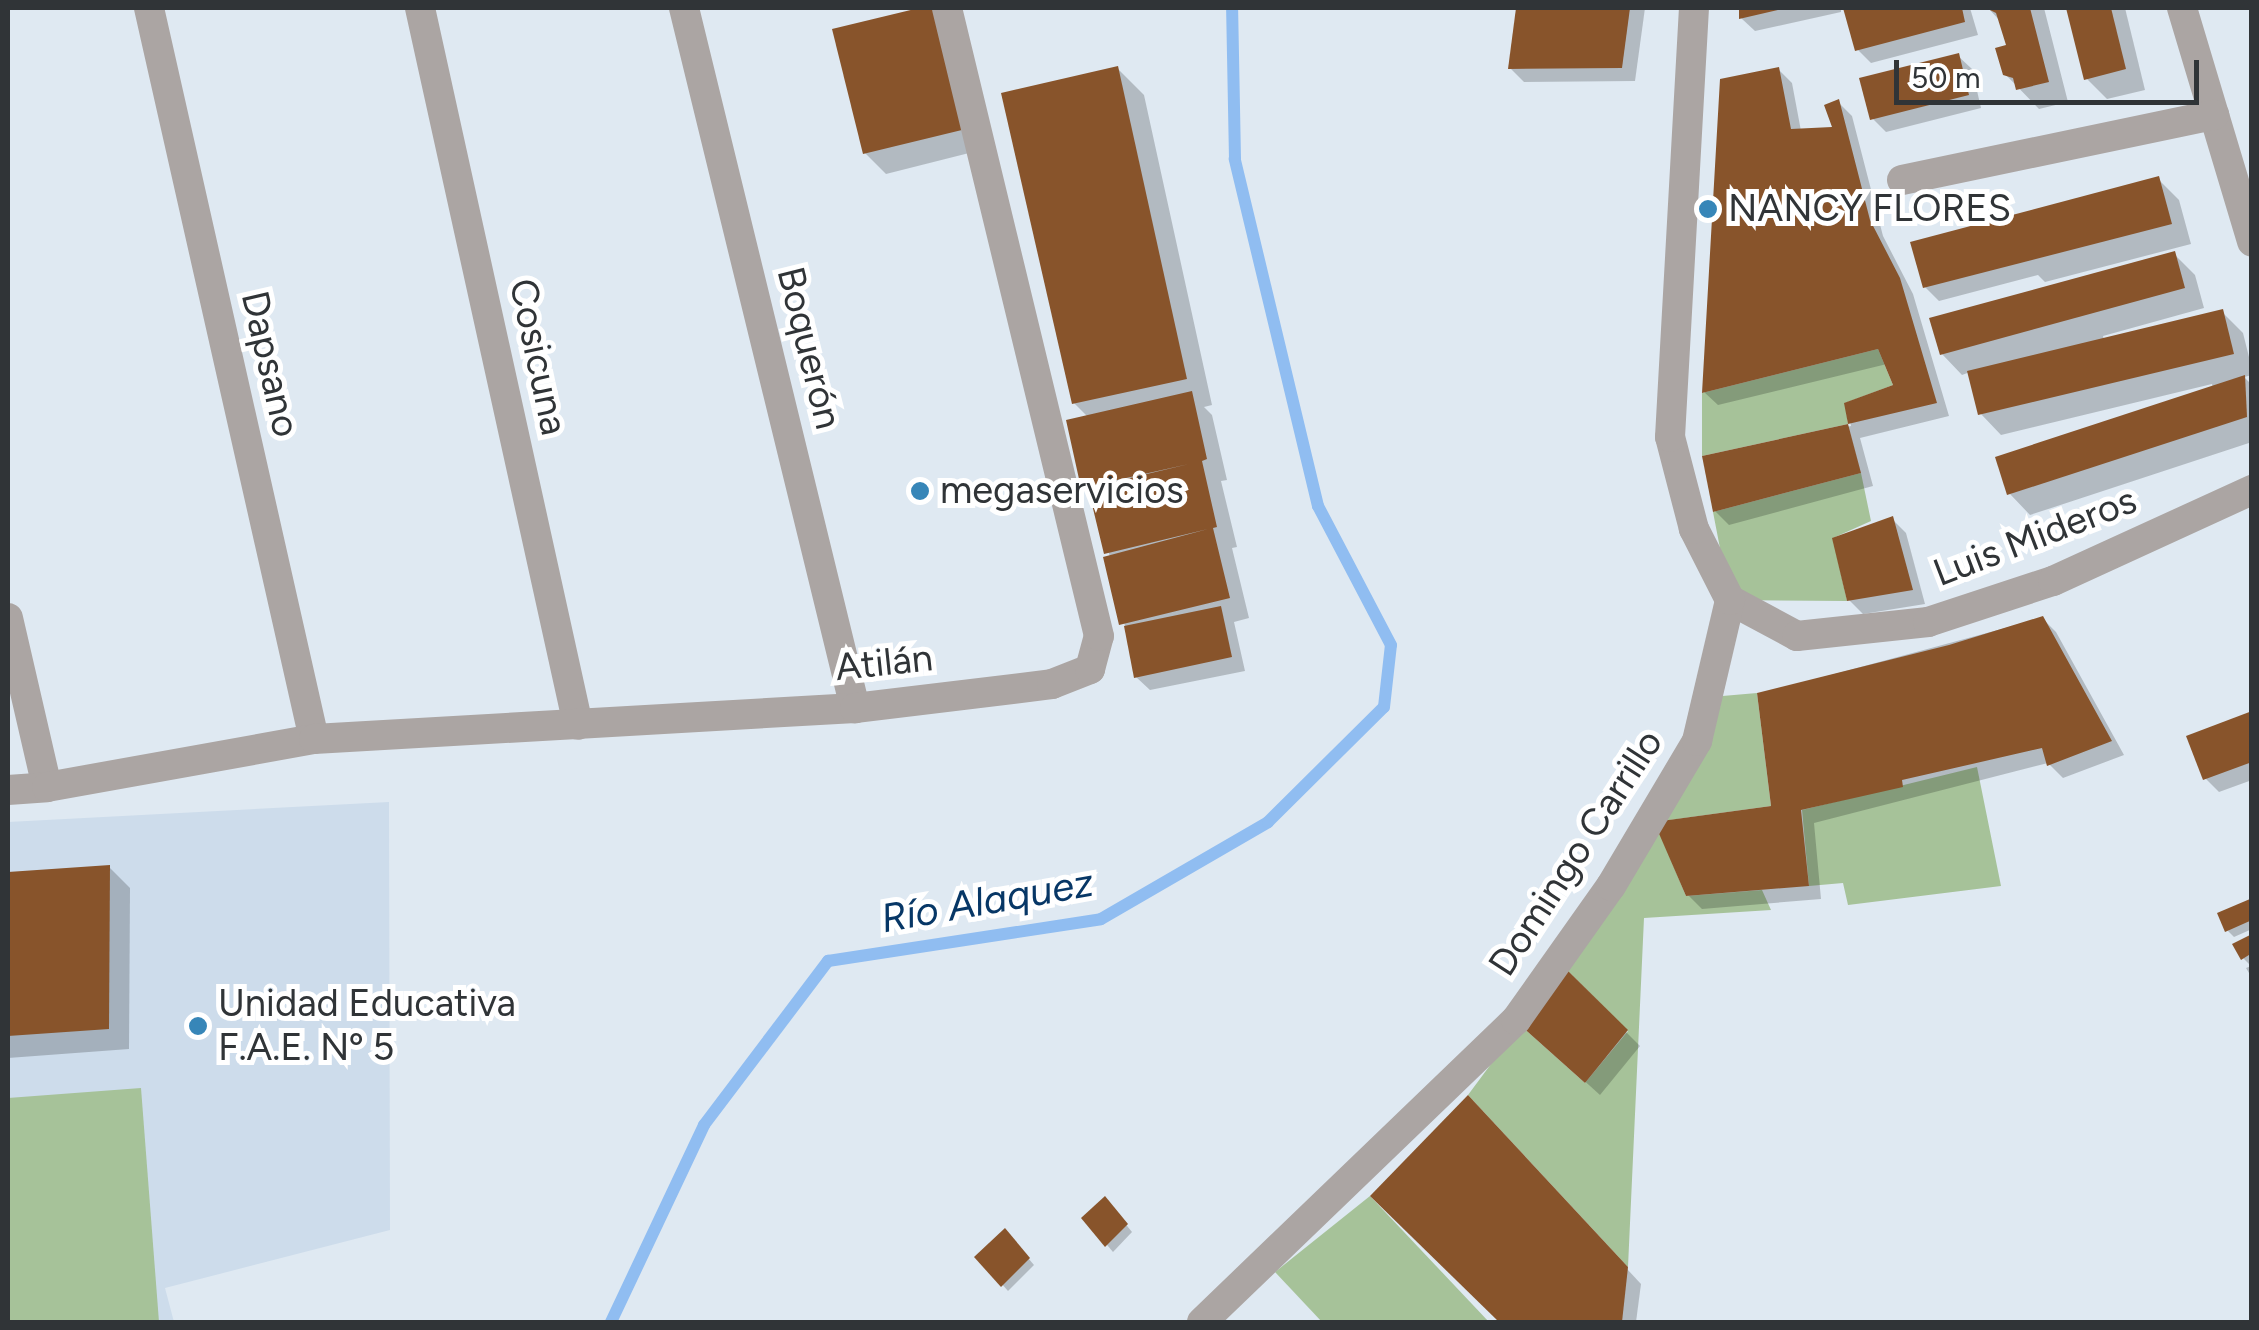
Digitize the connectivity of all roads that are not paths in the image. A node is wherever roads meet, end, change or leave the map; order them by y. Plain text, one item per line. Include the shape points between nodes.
1 (149, 8) edge
2 (420, 8) edge
3 (684, 8) edge
4 (947, 8) edge
5 (1694, 8) edge
6 (2182, 8) edge
7 (2214, 115) junction
8 (1902, 180) dead end
9 (2252, 242) edge
10 (2252, 490) edge
11 (1730, 600) junction
12 (8, 618) edge
13 (855, 708) junction
14 (578, 725) junction
15 (314, 739) junction
16 (47, 787) junction
17 (8, 790) edge
18 (1202, 1322) edge

1 - 15 street, Dapsano
2 - 14 street, Cosicuna
3 - 13 street, Boquerón
4 - 13 street, Atilán via 1099,636 1090,668 1052,684
5 - 11 street via 1670,438 1694,529
6 - 7 street
7 - 8 street
7 - 9 street
10 - 11 street, Luis Mideros via 2053,581 1928,622 1798,636
11 - 18 street, Domingo Carrillo via 1697,741 1611,886 1516,1020
12 - 16 street
13 - 14 street, Atilán
14 - 15 street, Atilán
15 - 16 street, Atilán
16 - 17 street, Atilán

